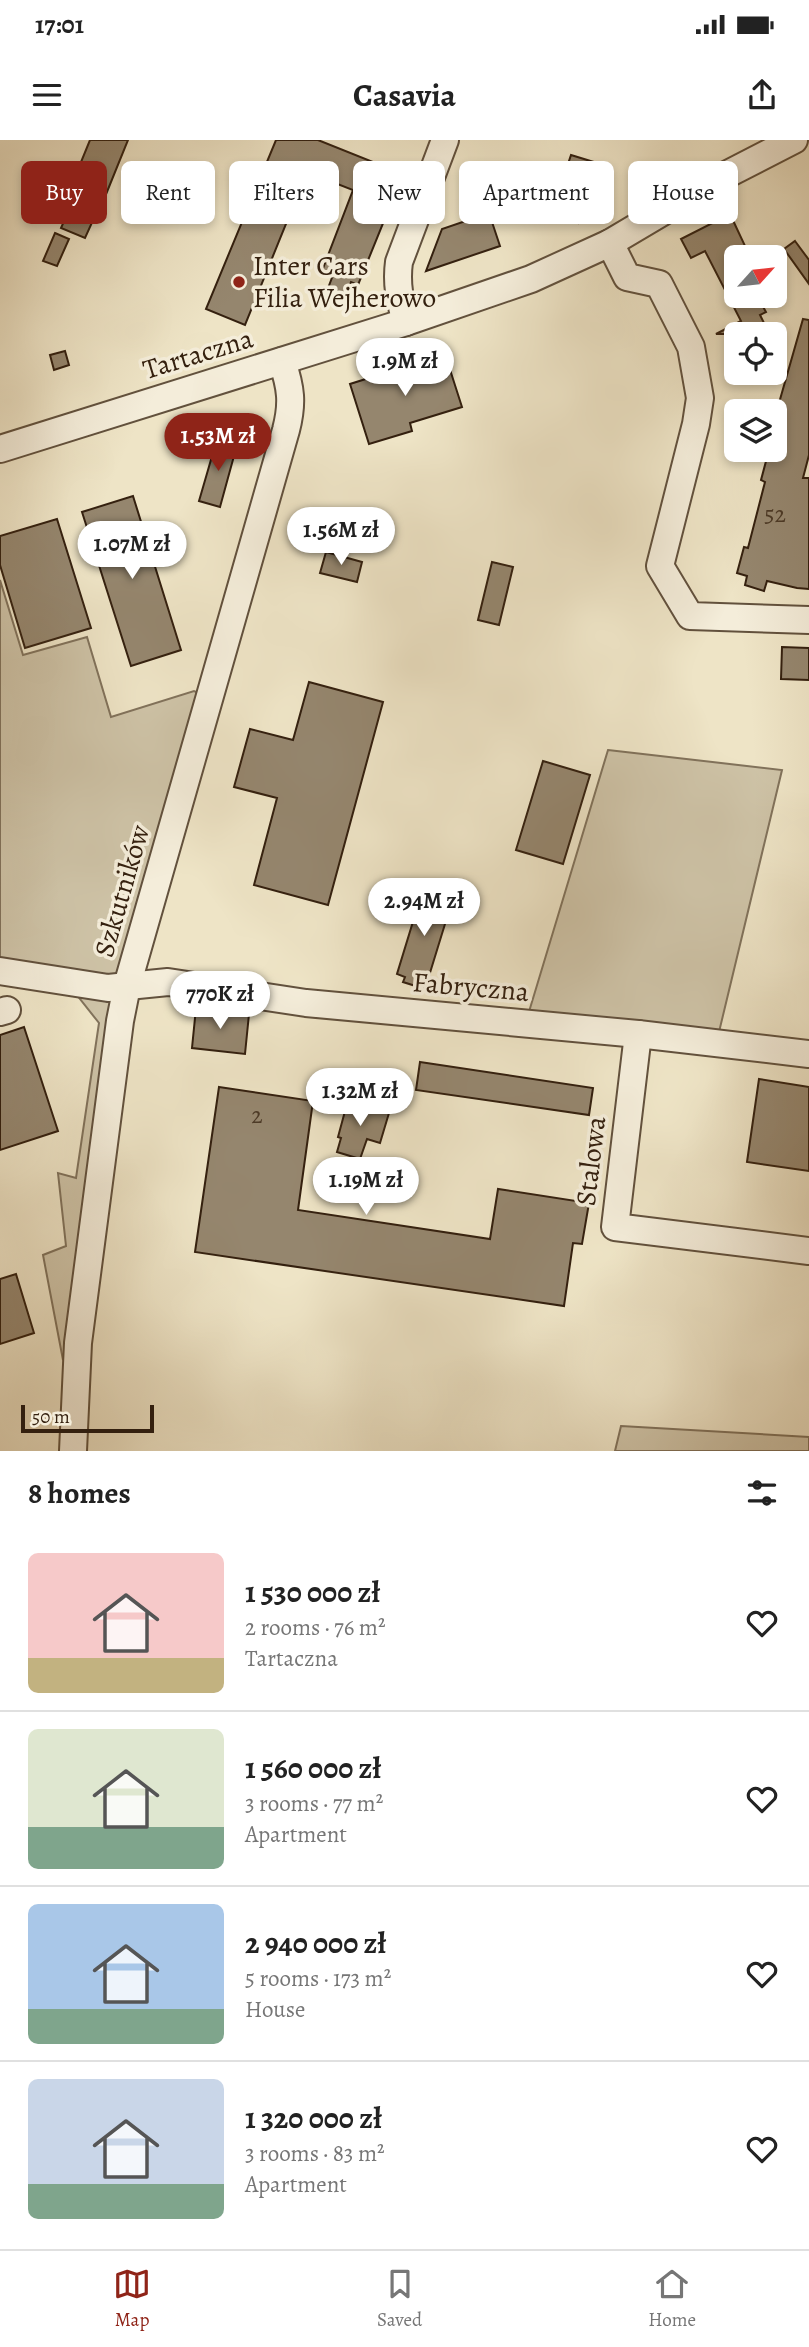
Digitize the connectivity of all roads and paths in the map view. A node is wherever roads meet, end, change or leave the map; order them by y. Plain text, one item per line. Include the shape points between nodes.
1 (446, 140) edge
2 (761, 140) edge
3 (794, 140) edge
4 (738, 161) edge
5 (738, 169) edge
6 (642, 224) edge
7 (610, 243) junction
8 (407, 322) junction
9 (282, 361) junction
10 (0, 449) edge
11 (809, 620) edge
12 (0, 971) edge
13 (127, 986) junction
14 (638, 1034) junction
15 (809, 1054) edge
16 (809, 1251) edge
17 (73, 1451) edge

1 - 8 street via 399,262 399,296
2 - 4 street, Tartaczna
3 - 5 street, Tartaczna
6 - 7 street, Tartaczna
7 - 8 street, Tartaczna via 531,279
7 - 11 street via 627,276 659,284 691,347 700,398 660,566 690,616
8 - 9 street, Tartaczna
9 - 10 street, Tartaczna
9 - 13 street, Szkutników via 291,408 286,430
12 - 13 street, Fabryczna via 108,988
13 - 14 street, Fabryczna via 168,982 306,1003
13 - 17 street, Szkutników via 78,1343
14 - 15 street, Fabryczna
14 - 16 street, Stalowa via 615,1227

